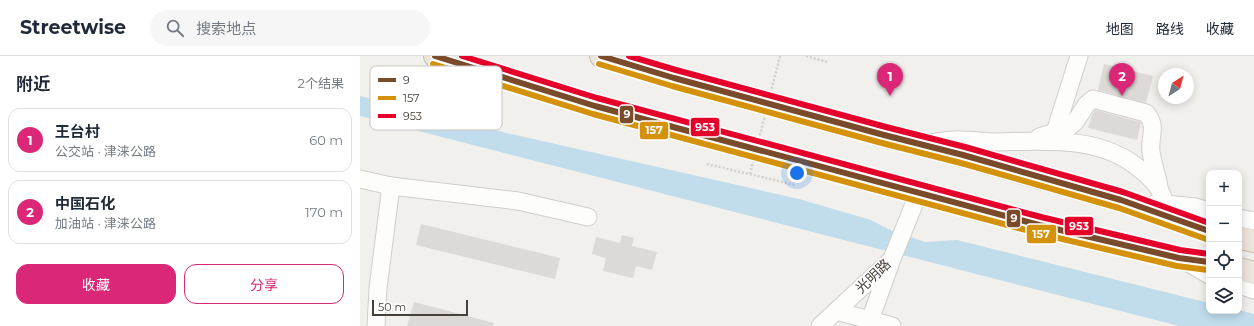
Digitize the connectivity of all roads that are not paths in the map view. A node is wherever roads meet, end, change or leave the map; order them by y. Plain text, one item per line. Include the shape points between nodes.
1 (435, 56) edge
2 (601, 56) edge
3 (1079, 56) edge
4 (467, 66) edge
5 (502, 77) edge
6 (1055, 132) junction
7 (1025, 141) junction
8 (918, 144) junction
9 (360, 179) edge
10 (391, 186) junction
11 (1159, 188) junction
12 (919, 192) junction
13 (1167, 210) junction
14 (1206, 210) edge
15 (588, 217) dead end
16 (1242, 219) edge
17 (1254, 221) edge
18 (1206, 230) edge
19 (1242, 239) edge
20 (1254, 242) edge
21 (1179, 258) junction
22 (892, 259) junction
23 (1206, 262) edge
24 (1206, 273) edge
25 (836, 311) junction
26 (869, 323) edge
27 (376, 326) edge
28 (820, 326) edge
29 (892, 326) edge

1 - 4 highway
2 - 8 highway
3 - 6 street
5 - 12 highway via 595,106
6 - 7 street
6 - 11 street via 1072,125 1093,99 1146,113 1152,122 1151,151
7 - 8 street via 960,140
7 - 11 street via 1078,143 1112,151 1134,164
8 - 13 highway via 1121,200
9 - 10 street
10 - 15 street via 518,201
10 - 27 street via 378,288
11 - 13 street
12 - 21 highway
12 - 22 street, 光明路
13 - 14 street via 1195,207
13 - 18 highway
16 - 17 street
19 - 20 highway
21 - 23 highway
21 - 24 street
22 - 25 street, 光明路
22 - 26 street
25 - 26 street
25 - 28 street, 光明路
26 - 29 street

